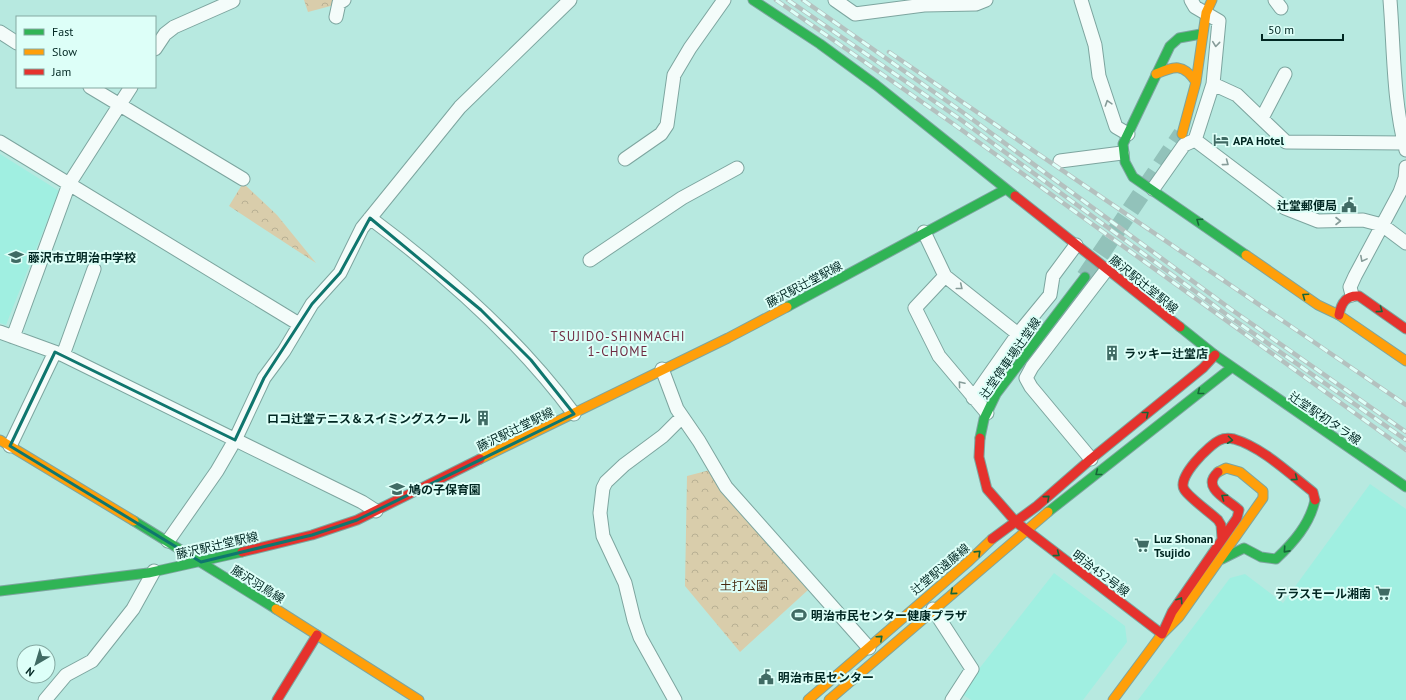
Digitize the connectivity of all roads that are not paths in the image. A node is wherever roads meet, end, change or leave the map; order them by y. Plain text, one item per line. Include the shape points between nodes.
1 (344, 0) edge
2 (570, 0) edge
3 (724, 0) edge
4 (753, 0) edge
5 (835, 0) edge
6 (986, 0) edge
7 (1081, 0) edge
8 (1191, 0) edge
9 (1212, 0) edge
10 (1390, 0) edge
11 (233, 1) dead end
12 (1206, 13) junction
13 (336, 17) dead end
14 (0, 32) edge
15 (1201, 34) junction
16 (16, 42) edge
17 (156, 48) edge
18 (1156, 74) junction
19 (1285, 74) dead end
20 (1400, 76) edge
21 (1196, 82) junction
22 (1213, 84) junction
23 (92, 88) edge
24 (130, 88) edge
25 (119, 105) junction
26 (1262, 118) junction
27 (1128, 134) junction
28 (1182, 134) tunnel mouth
29 (1195, 140) junction
30 (0, 142) edge
31 (1405, 146) edge
32 (1122, 153) junction
33 (626, 159) dead end
34 (1060, 161) dead end
35 (1406, 167) edge
36 (737, 168) dead end
37 (242, 180) dead end
38 (69, 184) junction
39 (1006, 189) junction
40 (1153, 189) junction
41 (1400, 207) edge
42 (370, 218) junction
43 (1382, 225) junction
44 (924, 232) junction
45 (1406, 243) edge
46 (1076, 245) junction
47 (590, 260) dead end
48 (94, 269) dead end
49 (1106, 270) junction
50 (945, 276) junction
51 (1085, 277) tunnel mouth
52 (1352, 295) junction
53 (1339, 315) junction
54 (298, 324) junction
55 (1406, 329) edge
56 (0, 332) edge
57 (1018, 334) junction
58 (13, 337) junction
59 (58, 354) junction
60 (1214, 356) junction
61 (1406, 360) edge
62 (1231, 368) junction
63 (662, 369) junction
64 (973, 398) junction
65 (986, 413) junction
66 (574, 414) junction
67 (682, 417) junction
68 (235, 440) junction
69 (5, 443) edge
70 (1091, 459) junction
71 (1406, 487) edge
72 (376, 511) junction
73 (1016, 522) junction
74 (1025, 530) junction
75 (1222, 538) junction
76 (168, 541) junction
77 (1221, 559) junction
78 (201, 562) junction
79 (154, 572) junction
80 (0, 591) edge
81 (933, 609) junction
82 (1162, 634) junction
83 (317, 635) junction
84 (869, 648) junction
85 (45, 700) edge
86 (277, 700) edge
87 (420, 700) edge
88 (675, 700) edge
89 (808, 700) edge
90 (829, 700) edge
91 (952, 700) edge
92 (1113, 700) edge

1 - 13 street via 339,2
2 - 42 street via 460,107
3 - 33 street via 674,75 667,125 661,134
4 - 39 street, 藤沢駅辻堂駅線 via 876,85
5 - 6 street via 855,14 924,5 976,4
27 -> 7 street via 1116,127 1099,76 1095,45
8 - 12 street via 1195,7
9 - 12 street
10 - 20 street
11 - 17 street via 174,27 165,34
12 - 15 street
12 -> 22 street via 1219,21
14 - 16 street
15 - 18 street via 1179,38 1170,46
15 - 21 street
18 - 21 street via 1173,67 1182,67
18 - 27 street
19 - 26 street
20 - 31 street
21 - 28 street
22 - 26 street via 1237,95
22 - 29 street
23 - 25 street
24 - 25 street
25 - 37 street
25 - 38 street
26 - 31 street via 1286,142
27 - 32 street
29 - 40 street via 1184,145
29 -> 43 street via 1285,208 1318,221 1363,220
30 - 38 street
32 - 34 street
32 - 40 street via 1125,166 1133,177
35 - 41 street
36 - 47 street via 682,198
38 - 54 street
38 - 58 street
39 - 44 street, 藤沢駅辻堂駅線
39 - 46 street, 藤沢駅辻堂駅線
53 -> 40 street via 1318,305
41 - 43 street
42 - 54 street via 362,228 340,273
42 - 66 street via 481,310 531,360
43 - 45 street
43 -> 52 street via 1350,287
44 - 50 street
44 - 63 street, 藤沢駅辻堂駅線 via 744,330
46 - 49 street, 藤沢駅辻堂駅線
46 - 57 street via 1052,276 1050,296
48 - 59 street
49 - 60 street, 藤沢駅辻堂駅線
49 - 70 street via 1032,366 1026,378
50 -> 57 street
64 -> 50 street via 939,356 915,308
51 - 65 street, 辻堂停車場辻堂線 via 996,394
52 - 53 street via 1345,298 1340,306
52 -> 55 street via 1359,296
53 - 61 street
54 - 68 street via 284,351 264,378
56 - 58 street
57 - 64 street
58 - 59 street
59 - 68 street
59 - 69 street
60 - 62 street, 藤沢駅辻堂駅線
70 -> 60 street via 1203,368
62 - 71 street, 辻堂駅初タラ線
62 -> 74 street
63 - 66 street, 藤沢駅辻堂駅線
63 - 67 street
64 - 65 street
65 - 73 street, 辻堂停車場辻堂線 via 980,436 979,457 987,489
66 - 72 street, 藤沢駅辻堂駅線
67 - 84 street via 726,487
67 - 88 street via 663,436 606,482 600,513 603,536 626,584 640,637
68 - 72 street
68 - 76 street
69 - 76 street, 藤沢羽鳥線
73 -> 70 street
72 - 78 street, 藤沢駅辻堂駅線 via 312,535
73 - 74 street, 辻堂停車場辻堂線
84 -> 73 street, 辻堂駅遠藤線 via 993,538
74 -> 81 street
74 -> 82 street, 明治452号線
75 -> 77 street via 1238,518 1239,510 1215,491 1212,479 1222,467 1229,467 1256,484 1263,491 1263,498
75 -> 77 street via 1218,520 1184,490 1182,484 1184,476 1218,441 1226,438 1254,448 1313,492 1316,498 1310,519 1288,549 1276,560 1261,557 1244,548
82 -> 75 street via 1172,612
76 - 78 street, 藤沢羽鳥線
77 - 82 street via 1179,617
78 - 79 street, 藤沢駅辻堂駅線
78 - 83 street, 藤沢羽鳥線
79 - 80 street, 藤沢駅辻堂駅線
79 - 85 street via 133,609 92,661 66,675
81 - 90 street
81 - 91 street via 972,669
82 - 92 street
83 - 86 street
83 - 87 street, 藤沢羽鳥線
84 - 89 street, 辻堂駅遠藤線

